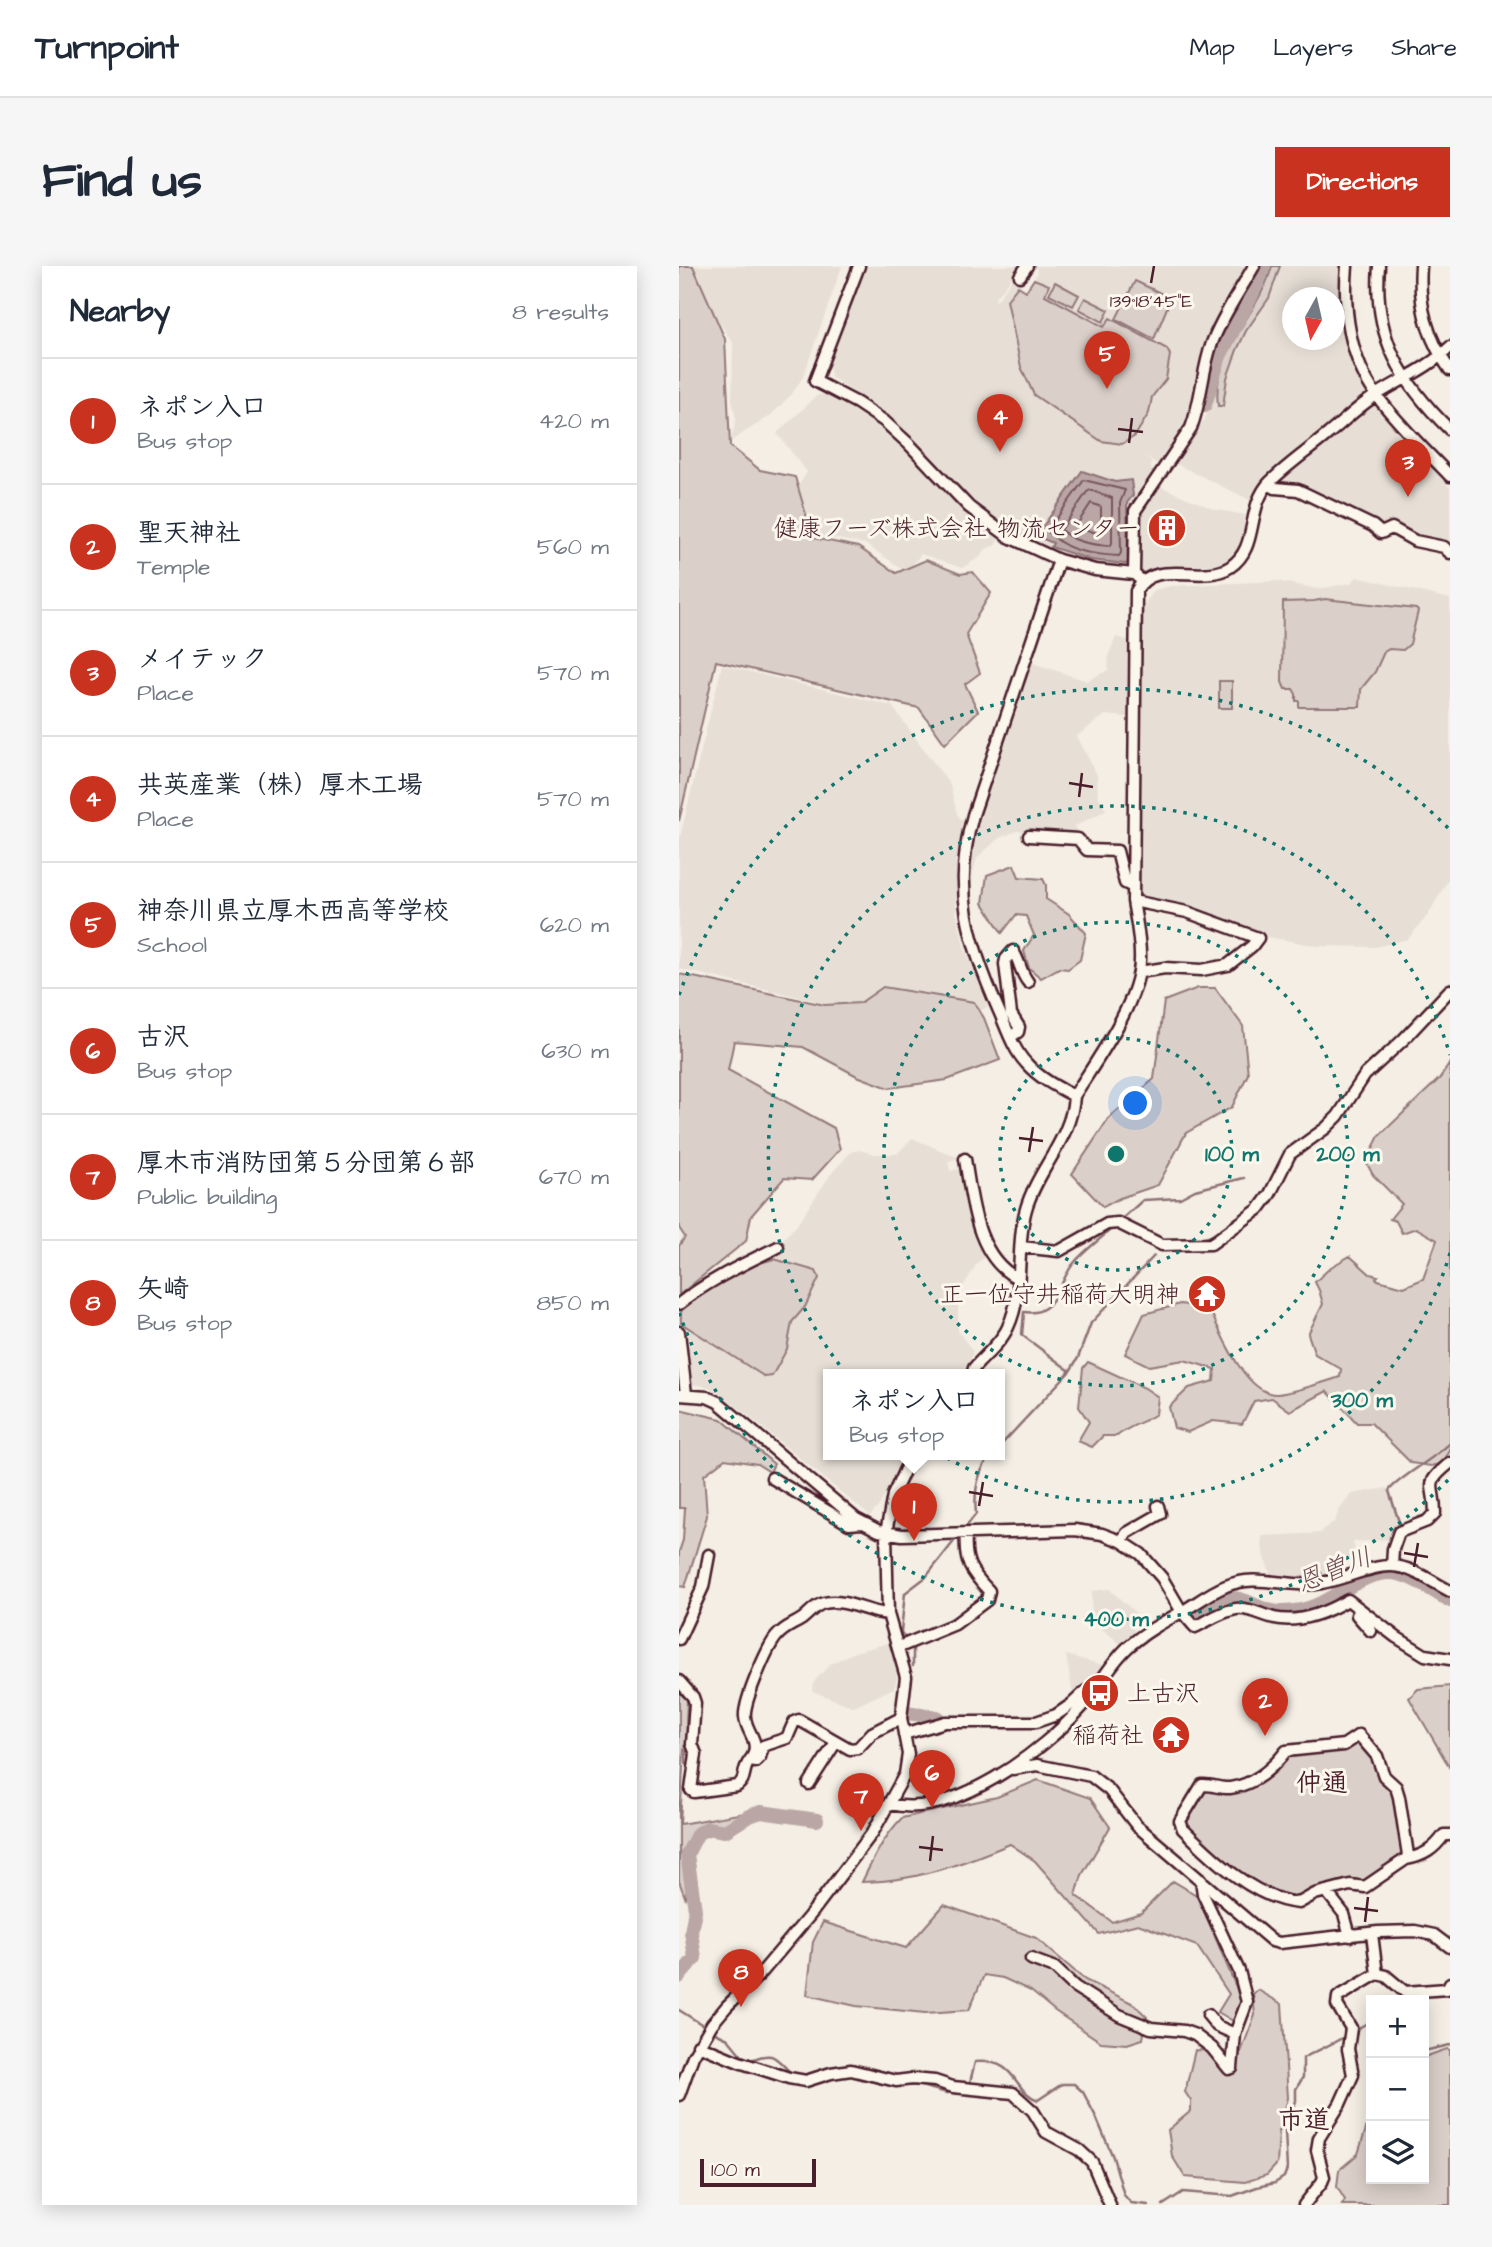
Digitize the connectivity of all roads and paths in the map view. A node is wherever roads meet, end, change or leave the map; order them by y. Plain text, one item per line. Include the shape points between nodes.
1 (859, 266) edge
2 (1027, 266) edge
3 (1254, 266) edge
4 (1347, 266) edge
5 (1379, 266) edge
6 (1421, 266) edge
7 (1020, 276) dead end
8 (1450, 347) edge
9 (1440, 356) junction
10 (1450, 370) edge
11 (1405, 379) junction
12 (1376, 395) junction
13 (1450, 430) edge
14 (1450, 476) edge
15 (1268, 484) junction
16 (1450, 553) edge
17 (1059, 560) junction
18 (1111, 572) junction
19 (1138, 578) junction
20 (1136, 590) junction
21 (1029, 836) dead end
22 (1133, 887) junction
23 (1133, 901) junction
24 (1139, 972) junction
25 (1027, 982) dead end
26 (1450, 990) edge
27 (1010, 1037) junction
28 (1074, 1096) junction
29 (965, 1159) dead end
30 (778, 1247) dead end
31 (1021, 1247) junction
32 (1017, 1278) junction
33 (679, 1304) edge
34 (679, 1332) edge
35 (974, 1369) edge
36 (683, 1394) edge
37 (912, 1460) edge
38 (1450, 1463) edge
39 (772, 1478) dead end
40 (1158, 1506) dead end
41 (862, 1523) junction
42 (886, 1533) junction
43 (966, 1534) junction
44 (1121, 1541) junction
45 (707, 1560) dead end
46 (1392, 1566) junction
47 (1450, 1591) edge
48 (1182, 1612) junction
49 (888, 1614) junction
50 (1357, 1615) dead end
51 (1371, 1631) dead end
52 (679, 1639) edge
53 (907, 1644) junction
54 (1450, 1659) edge
55 (679, 1681) edge
56 (1096, 1688) junction
57 (901, 1718) junction
58 (904, 1734) junction
59 (836, 1742) junction
60 (750, 1760) junction
61 (1012, 1769) junction
62 (809, 1784) dead end
63 (890, 1804) junction
64 (1450, 1835) edge
65 (1406, 1859) junction
66 (1201, 1880) junction
67 (1326, 1891) junction
68 (1372, 1934) junction
69 (1350, 1936) junction
70 (1450, 1945) edge
71 (1031, 1959) dead end
72 (1377, 1975) junction
73 (1450, 1983) edge
74 (1208, 2015) dead end
75 (1235, 2034) junction
76 (698, 2045) junction
77 (679, 2095) edge
78 (1110, 2205) edge
79 (1304, 2205) edge

1 - 17 street via 815,381 884,421 996,528
2 - 7 street
3 - 19 street via 1212,342 1192,428 1135,511
4 - 12 street via 1351,335
5 - 11 street via 1383,328
6 - 9 street via 1420,304
8 - 9 street
9 - 10 street
9 - 11 street
11 - 12 street
11 - 13 street
12 - 14 street
12 - 15 street
15 - 16 street via 1298,490 1381,533 1392,528
15 - 19 street via 1254,509 1248,545 1236,562 1217,573
17 - 18 street
17 - 27 street via 965,852 963,889 969,934
18 - 19 street
18 - 20 street
19 - 20 street
20 - 22 street
21 - 22 street via 1078,839 1087,850 1117,851 1125,883
22 - 23 street
23 - 24 street
23 - 24 street via 1187,912 1258,938 1228,965
24 - 28 street via 1117,1026
25 - 27 street via 1013,951 1005,964 1011,1014 1020,1027
26 - 31 street via 1365,1075 1338,1116 1290,1154 1259,1209 1211,1244 1159,1244 1118,1223 1107,1224 1059,1251
27 - 28 street via 1034,1072
28 - 31 street via 1074,1109 1031,1195
29 - 32 street via 982,1239 1005,1271
30 - 33 street
31 - 32 street
32 - 35 street via 1015,1309 1008,1328
34 - 36 street
36 - 41 street via 718,1402
37 - 42 street via 893,1495
38 - 46 street via 1430,1482 1435,1513 1399,1532
39 - 41 street via 849,1524
40 - 44 street via 1160,1514
41 - 42 street
42 - 43 street
42 - 49 street
43 - 44 street via 1075,1530
43 - 53 street via 966,1561 989,1591 987,1600 955,1623
44 - 48 street via 1141,1554
45 - 52 street via 703,1587
46 - 47 street via 1413,1571
46 - 48 street via 1315,1584 1239,1581
48 - 54 street via 1195,1627 1239,1608 1297,1620 1348,1600 1425,1656
48 - 56 street via 1131,1645
49 - 53 street
49 - 60 street via 826,1602 786,1626 775,1638 752,1687 744,1716 755,1743
50 - 51 street
53 - 57 street
55 - 60 street via 695,1703 691,1790 737,1786
56 - 58 street via 1056,1715 1036,1722 945,1722
56 - 61 street via 1080,1709
57 - 58 street
57 - 59 street via 872,1733 858,1748
58 - 63 street via 908,1765
59 - 60 street via 799,1720 787,1738 763,1746 760,1757
59 - 62 street
61 - 63 street via 935,1802
61 - 66 street via 1037,1765 1091,1776 1109,1790 1137,1826
63 - 76 street via 811,1914 727,2006
64 - 65 street via 1444,1835 1421,1856
65 - 67 street via 1365,1887 1350,1885
65 - 67 street via 1396,1787 1384,1776 1377,1756 1359,1732 1344,1745 1286,1751 1277,1764 1250,1783 1228,1788 1202,1784 1181,1821 1188,1834 1267,1896 1299,1903
66 - 69 street via 1272,1941
66 - 75 street via 1247,2002
67 - 69 street via 1345,1914
68 - 69 street
68 - 70 street via 1415,1931
68 - 72 street
71 - 75 street via 1055,1968 1119,2015 1151,2028 1195,2035 1229,2069
72 - 73 street via 1412,1993 1447,1989
72 - 79 street via 1340,1993 1337,1999 1352,2030 1348,2049 1353,2075 1319,2138 1317,2150 1324,2177
74 - 75 street via 1217,2026
76 - 77 street
76 - 78 street via 806,2081 851,2070 896,2081 935,2081 1013,2093 1047,2132 1092,2161

